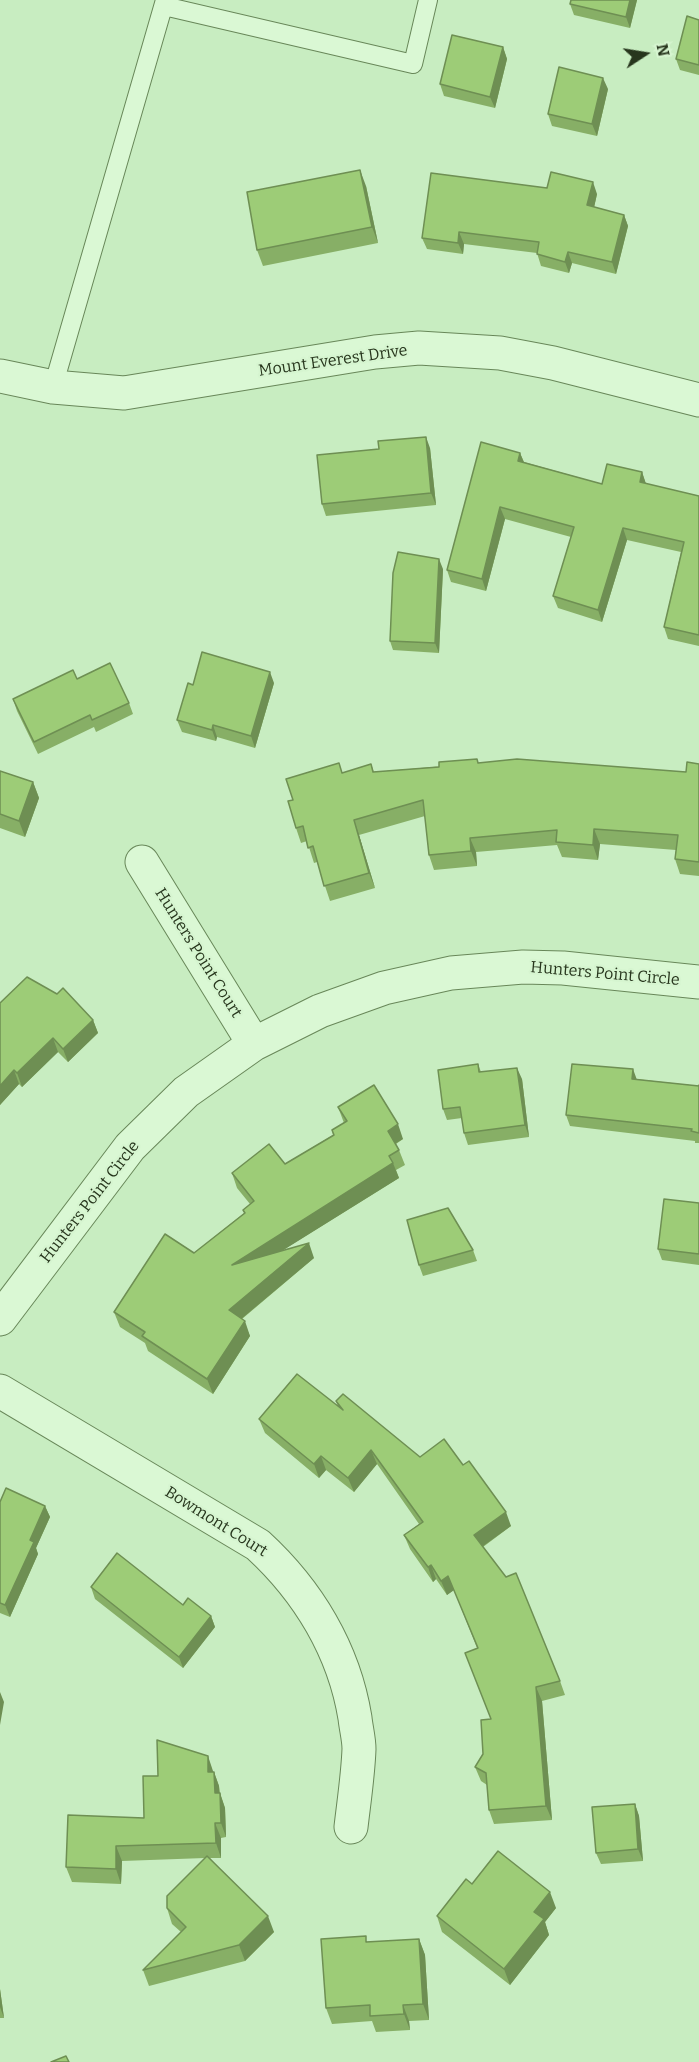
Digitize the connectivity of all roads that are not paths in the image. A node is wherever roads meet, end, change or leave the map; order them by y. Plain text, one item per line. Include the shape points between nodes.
1 (428, 0) edge
2 (164, 3) edge
3 (0, 376) edge
4 (53, 387) junction
5 (699, 400) edge
6 (142, 862) dead end
7 (699, 982) edge
8 (254, 1044) junction
9 (0, 1319) edge
10 (0, 1391) edge
11 (351, 1827) dead end

1 - 2 lane via 413,64
2 - 4 lane
3 - 4 street, Mount Everest Drive
4 - 5 street, Mount Everest Drive via 124,393 419,348 510,355
6 - 8 street, Hunters Point Court
7 - 8 street, Hunters Point Circle via 563,968 451,973 384,988 320,1011
8 - 9 street, Hunters Point Circle via 186,1092 130,1147
10 - 11 street, Bowmont Court via 258,1545 307,1598 333,1642 351,1693 359,1748

